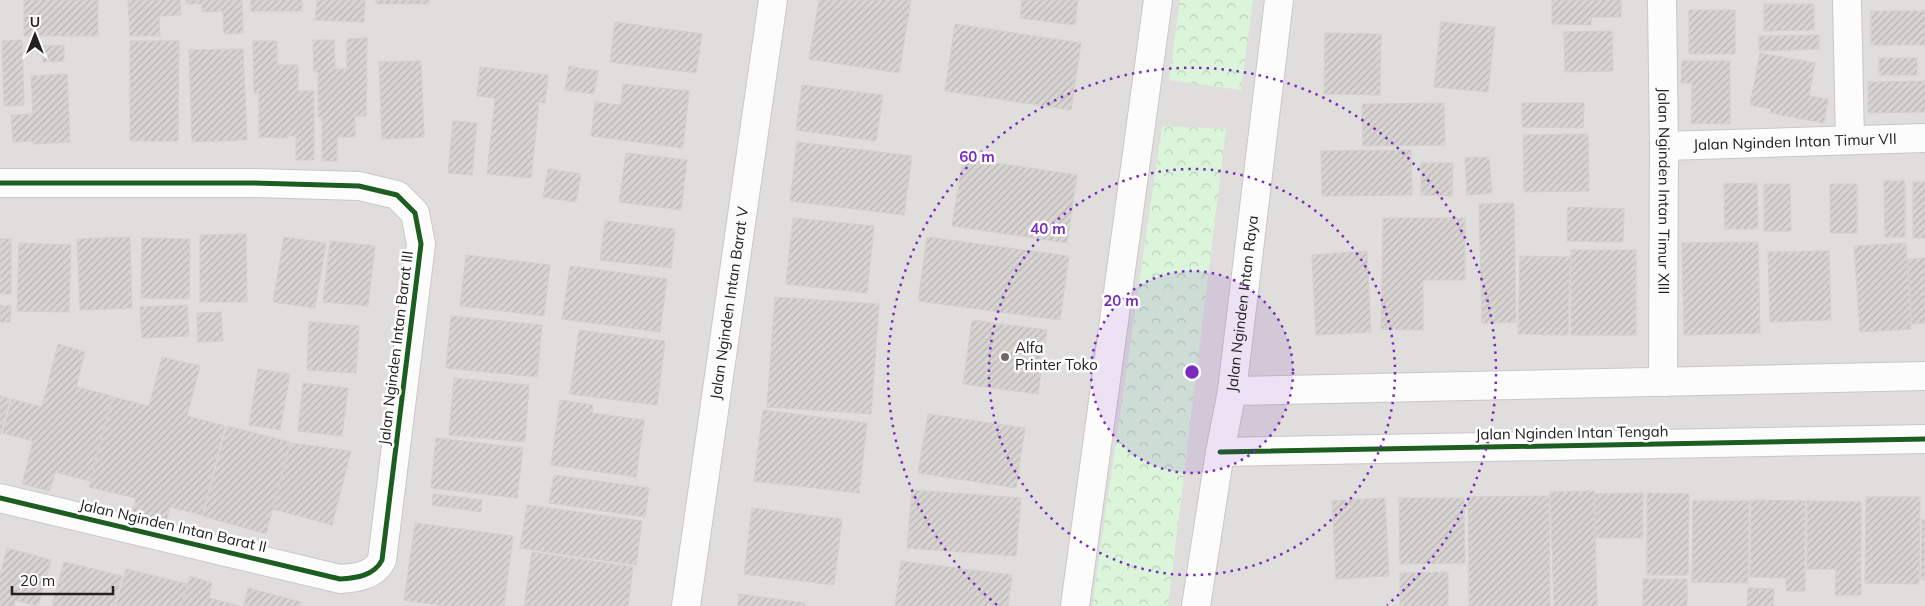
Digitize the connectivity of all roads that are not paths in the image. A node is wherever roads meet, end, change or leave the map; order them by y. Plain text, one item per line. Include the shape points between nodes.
1 (773, 0) edge
2 (1158, 0) edge
3 (1279, 0) edge
4 (1662, 0) edge
5 (1847, 0) edge
6 (1925, 138) edge
7 (1850, 140) junction
8 (1664, 146) junction
9 (0, 183) edge
10 (1925, 376) edge
11 (1663, 382) junction
12 (1232, 391) junction
13 (1925, 439) edge
14 (1220, 452) junction
15 (0, 498) edge
16 (340, 579) joint
17 (686, 606) edge
18 (1074, 606) edge
19 (1196, 606) edge

1 - 17 street, Jalan Nginden Intan Barat V
2 - 18 street
3 - 12 street, Jalan Nginden Intan Raya
4 - 8 street, Jalan Nginden Intan Timur XIII
5 - 7 street
6 - 7 street, Jalan Nginden Intan Timur VII
7 - 8 street, Jalan Nginden Intan Timur VII
8 - 11 street, Jalan Nginden Intan Timur XIII
9 - 16 street, Jalan Nginden Intan Barat III via 359,186 397,195 415,213 421,244 382,560 372,572 358,578
10 - 11 street
11 - 12 street
12 - 14 street, Jalan Nginden Intan Raya
13 - 14 street, Jalan Nginden Intan Tengah
14 - 19 street, Jalan Nginden Intan Raya
15 - 16 street, Jalan Nginden Intan Barat II

